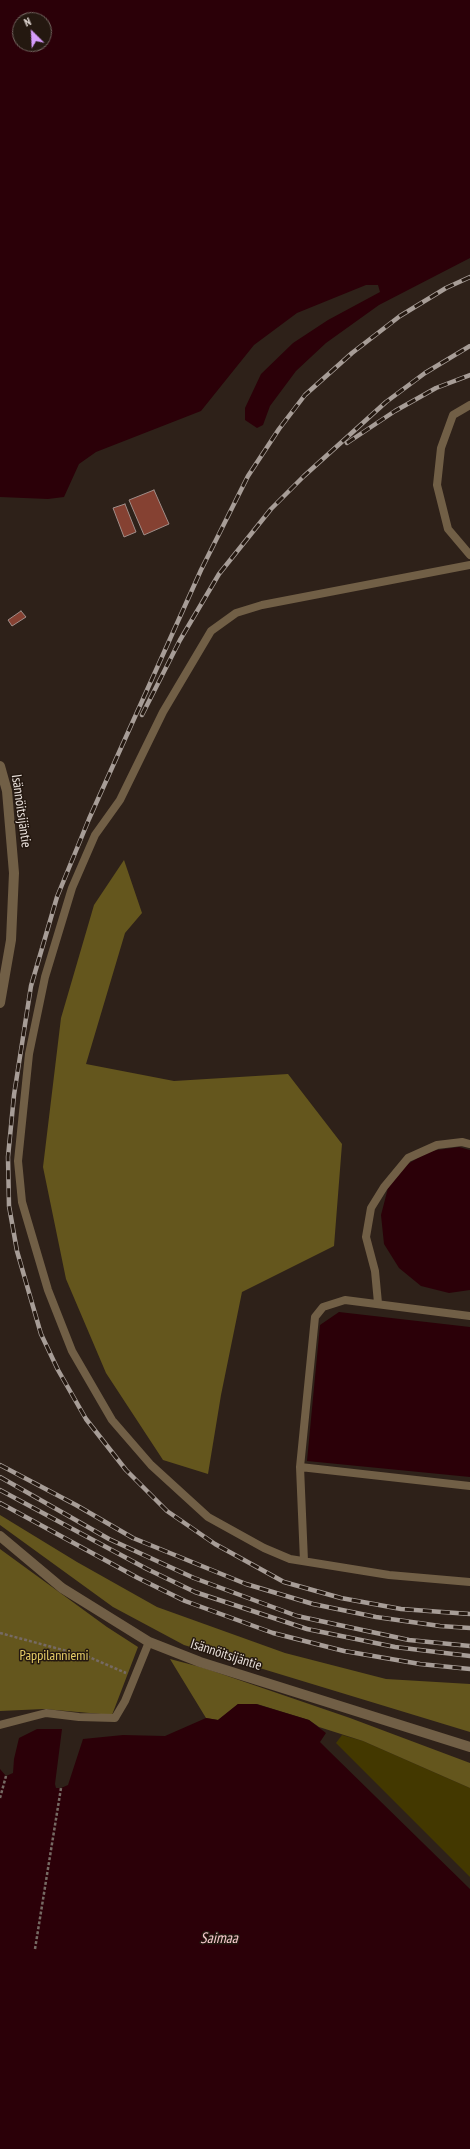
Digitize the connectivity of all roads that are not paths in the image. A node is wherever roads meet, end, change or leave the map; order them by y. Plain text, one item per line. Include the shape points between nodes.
1 (470, 405) edge
2 (470, 555) edge
3 (470, 565) edge
4 (0, 766) edge
5 (0, 1004) edge
6 (470, 1144) edge
7 (378, 1304) junction
8 (470, 1316) edge
9 (300, 1467) junction
10 (470, 1486) edge
11 (0, 1536) edge
12 (304, 1561) junction
13 (470, 1582) edge
14 (149, 1642) junction
15 (0, 1725) edge
16 (470, 1747) edge

1 - 2 lane via 453,416 441,448 437,485 448,529
3 - 12 lane via 262,606 236,613 211,631 163,712 120,800 95,835 75,881 44,977 29,1054 18,1161 22,1202 48,1290 72,1351 112,1420 150,1465 208,1517 264,1548 290,1559
4 - 5 street, Isännöitsijäntie via 7,791 14,873 11,940
6 - 7 lane via 462,1142 437,1145 408,1158 384,1187 371,1208 366,1237 375,1271
7 - 8 lane
7 - 9 lane via 345,1300 323,1307 315,1317
9 - 10 lane
9 - 12 lane
11 - 14 street, Isännöitsijäntie via 62,1588
12 - 13 lane via 389,1575
14 - 15 lane via 125,1701 115,1718 46,1713
14 - 16 street, Isännöitsijäntie via 200,1662

